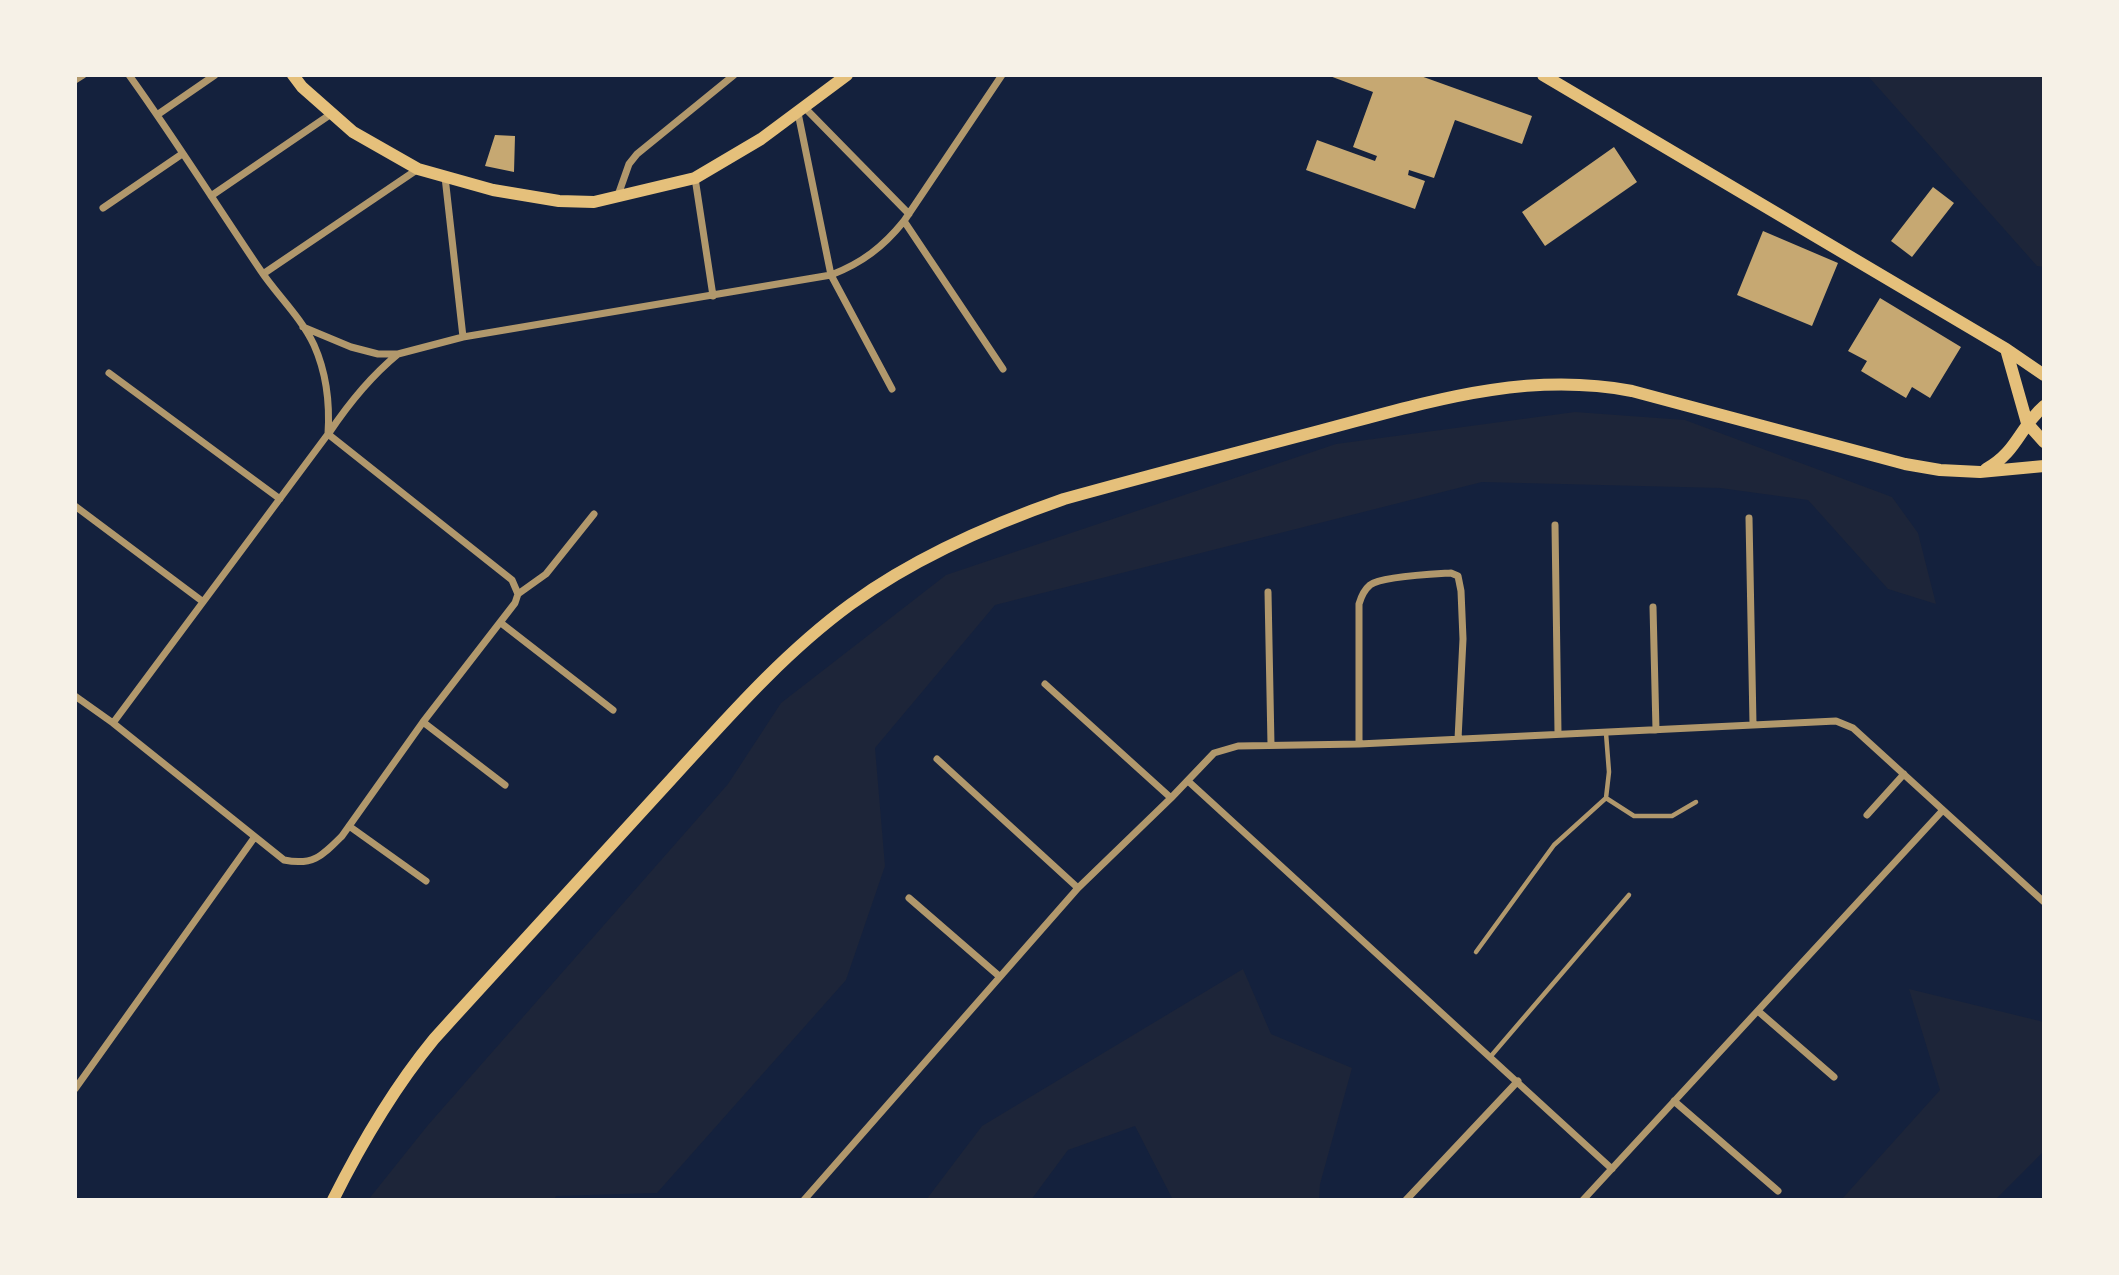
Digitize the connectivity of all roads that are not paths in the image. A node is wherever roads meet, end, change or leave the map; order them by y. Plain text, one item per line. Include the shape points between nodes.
1 (83, 75) edge
2 (129, 75) edge
3 (215, 75) edge
4 (293, 75) edge
5 (734, 75) edge
6 (847, 75) edge
7 (1002, 75) edge
8 (1543, 75) edge
9 (75, 80) edge
10 (801, 111) junction
11 (331, 114) junction
12 (157, 115) junction
13 (182, 154) junction
14 (418, 169) junction
15 (444, 177) junction
16 (695, 178) junction
17 (211, 195) junction
18 (617, 198) junction
19 (103, 208) dead end
20 (909, 214) junction
21 (904, 222) junction
22 (263, 274) junction
23 (831, 275) junction
24 (713, 296) junction
25 (303, 327) junction
26 (463, 337) junction
27 (2006, 349) junction
28 (398, 354) junction
29 (1003, 369) dead end
30 (109, 373) dead end
31 (2044, 375) edge
32 (892, 389) dead end
33 (2044, 406) edge
34 (2027, 424) junction
35 (328, 434) junction
36 (2044, 442) edge
37 (2044, 466) edge
38 (1980, 472) junction
39 (280, 499) junction
40 (75, 506) edge
41 (594, 514) dead end
42 (1749, 518) dead end
43 (1555, 526) dead end
44 (1268, 592) dead end
45 (518, 594) junction
46 (202, 601) junction
47 (1653, 607) dead end
48 (501, 623) junction
49 (1045, 684) dead end
50 (75, 696) edge
51 (613, 710) dead end
52 (423, 722) junction
53 (113, 723) junction
54 (1753, 724) junction
55 (1656, 730) junction
56 (1606, 732) junction
57 (1558, 733) junction
58 (1458, 739) junction
59 (1359, 744) junction
60 (1271, 745) junction
61 (937, 759) dead end
62 (1904, 774) junction
63 (1188, 781) junction
64 (505, 785) dead end
65 (1606, 797) junction
66 (1171, 798) junction
67 (1696, 802) dead end
68 (1943, 810) junction
69 (1867, 815) dead end
70 (349, 826) junction
71 (254, 838) junction
72 (426, 881) dead end
73 (1079, 888) junction
74 (1629, 895) dead end
75 (909, 898) dead end
76 (2044, 902) edge
77 (1476, 952) dead end
78 (999, 976) junction
79 (1758, 1011) junction
80 (1491, 1056) junction
81 (1834, 1077) dead end
82 (1518, 1082) junction
83 (75, 1089) edge
84 (1674, 1101) junction
85 (1612, 1169) junction
86 (1778, 1191) dead end
87 (1590, 1193) junction
88 (333, 1200) edge
89 (804, 1200) edge
90 (1406, 1200) edge
91 (1584, 1200) edge
92 (1597, 1200) edge

1 - 9 street
2 - 12 street
3 - 12 street
4 - 11 main road
5 - 18 street via 637,154
6 - 10 main road
7 - 20 street
8 - 27 main road
10 - 16 main road
10 - 20 street
10 - 23 street
11 - 14 main road
11 - 17 street
12 - 13 street
13 - 17 street
13 - 19 street
14 - 15 main road
14 - 22 street
15 - 18 main road via 559,201
15 - 26 street
16 - 18 main road
16 - 24 street
17 - 22 street
20 - 21 street
21 - 23 street via 871,255
21 - 29 street
22 - 25 street
23 - 24 street
23 - 32 street
24 - 26 street
25 - 28 street via 351,347
25 - 35 street via 321,367 329,408
26 - 28 street
27 - 31 main road
27 - 34 main road
28 - 35 street via 360,390
30 - 39 street
33 - 34 main road
34 - 36 main road
34 - 38 main road via 2012,449
35 - 39 street
35 - 45 street via 512,580
37 - 38 main road
38 - 88 main road via 1905,464 1632,391 1542,383 1423,404 1015,516 898,573 819,629 751,692 434,1039 389,1097
39 - 46 street
40 - 46 street
41 - 45 street via 546,573
42 - 54 street
43 - 57 street
44 - 60 street
45 - 48 street
46 - 53 street
47 - 55 street
48 - 51 street
48 - 52 street
49 - 66 street
50 - 53 street
52 - 64 street
52 - 70 street
53 - 71 street
54 - 55 street
54 - 62 street via 1836,721 1853,728
55 - 56 street
56 - 57 street
56 - 65 lane
57 - 58 street
58 - 59 street
58 - 59 street via 1460,582 1451,573 1374,582 1362,595
59 - 60 street
60 - 63 street via 1238,746 1214,753
61 - 73 street
62 - 68 street
62 - 69 street
63 - 66 street
63 - 80 street
65 - 67 lane via 1634,816 1672,816
65 - 77 lane via 1555,845
66 - 73 street
68 - 76 street
68 - 79 street
70 - 71 street via 309,862 284,860
70 - 72 street
71 - 83 street
73 - 78 street
74 - 80 lane
75 - 78 street
78 - 89 street
79 - 81 street
79 - 84 street
80 - 82 street
82 - 85 street
82 - 90 street
84 - 85 street
84 - 86 street
85 - 87 street
87 - 91 street
87 - 92 street

